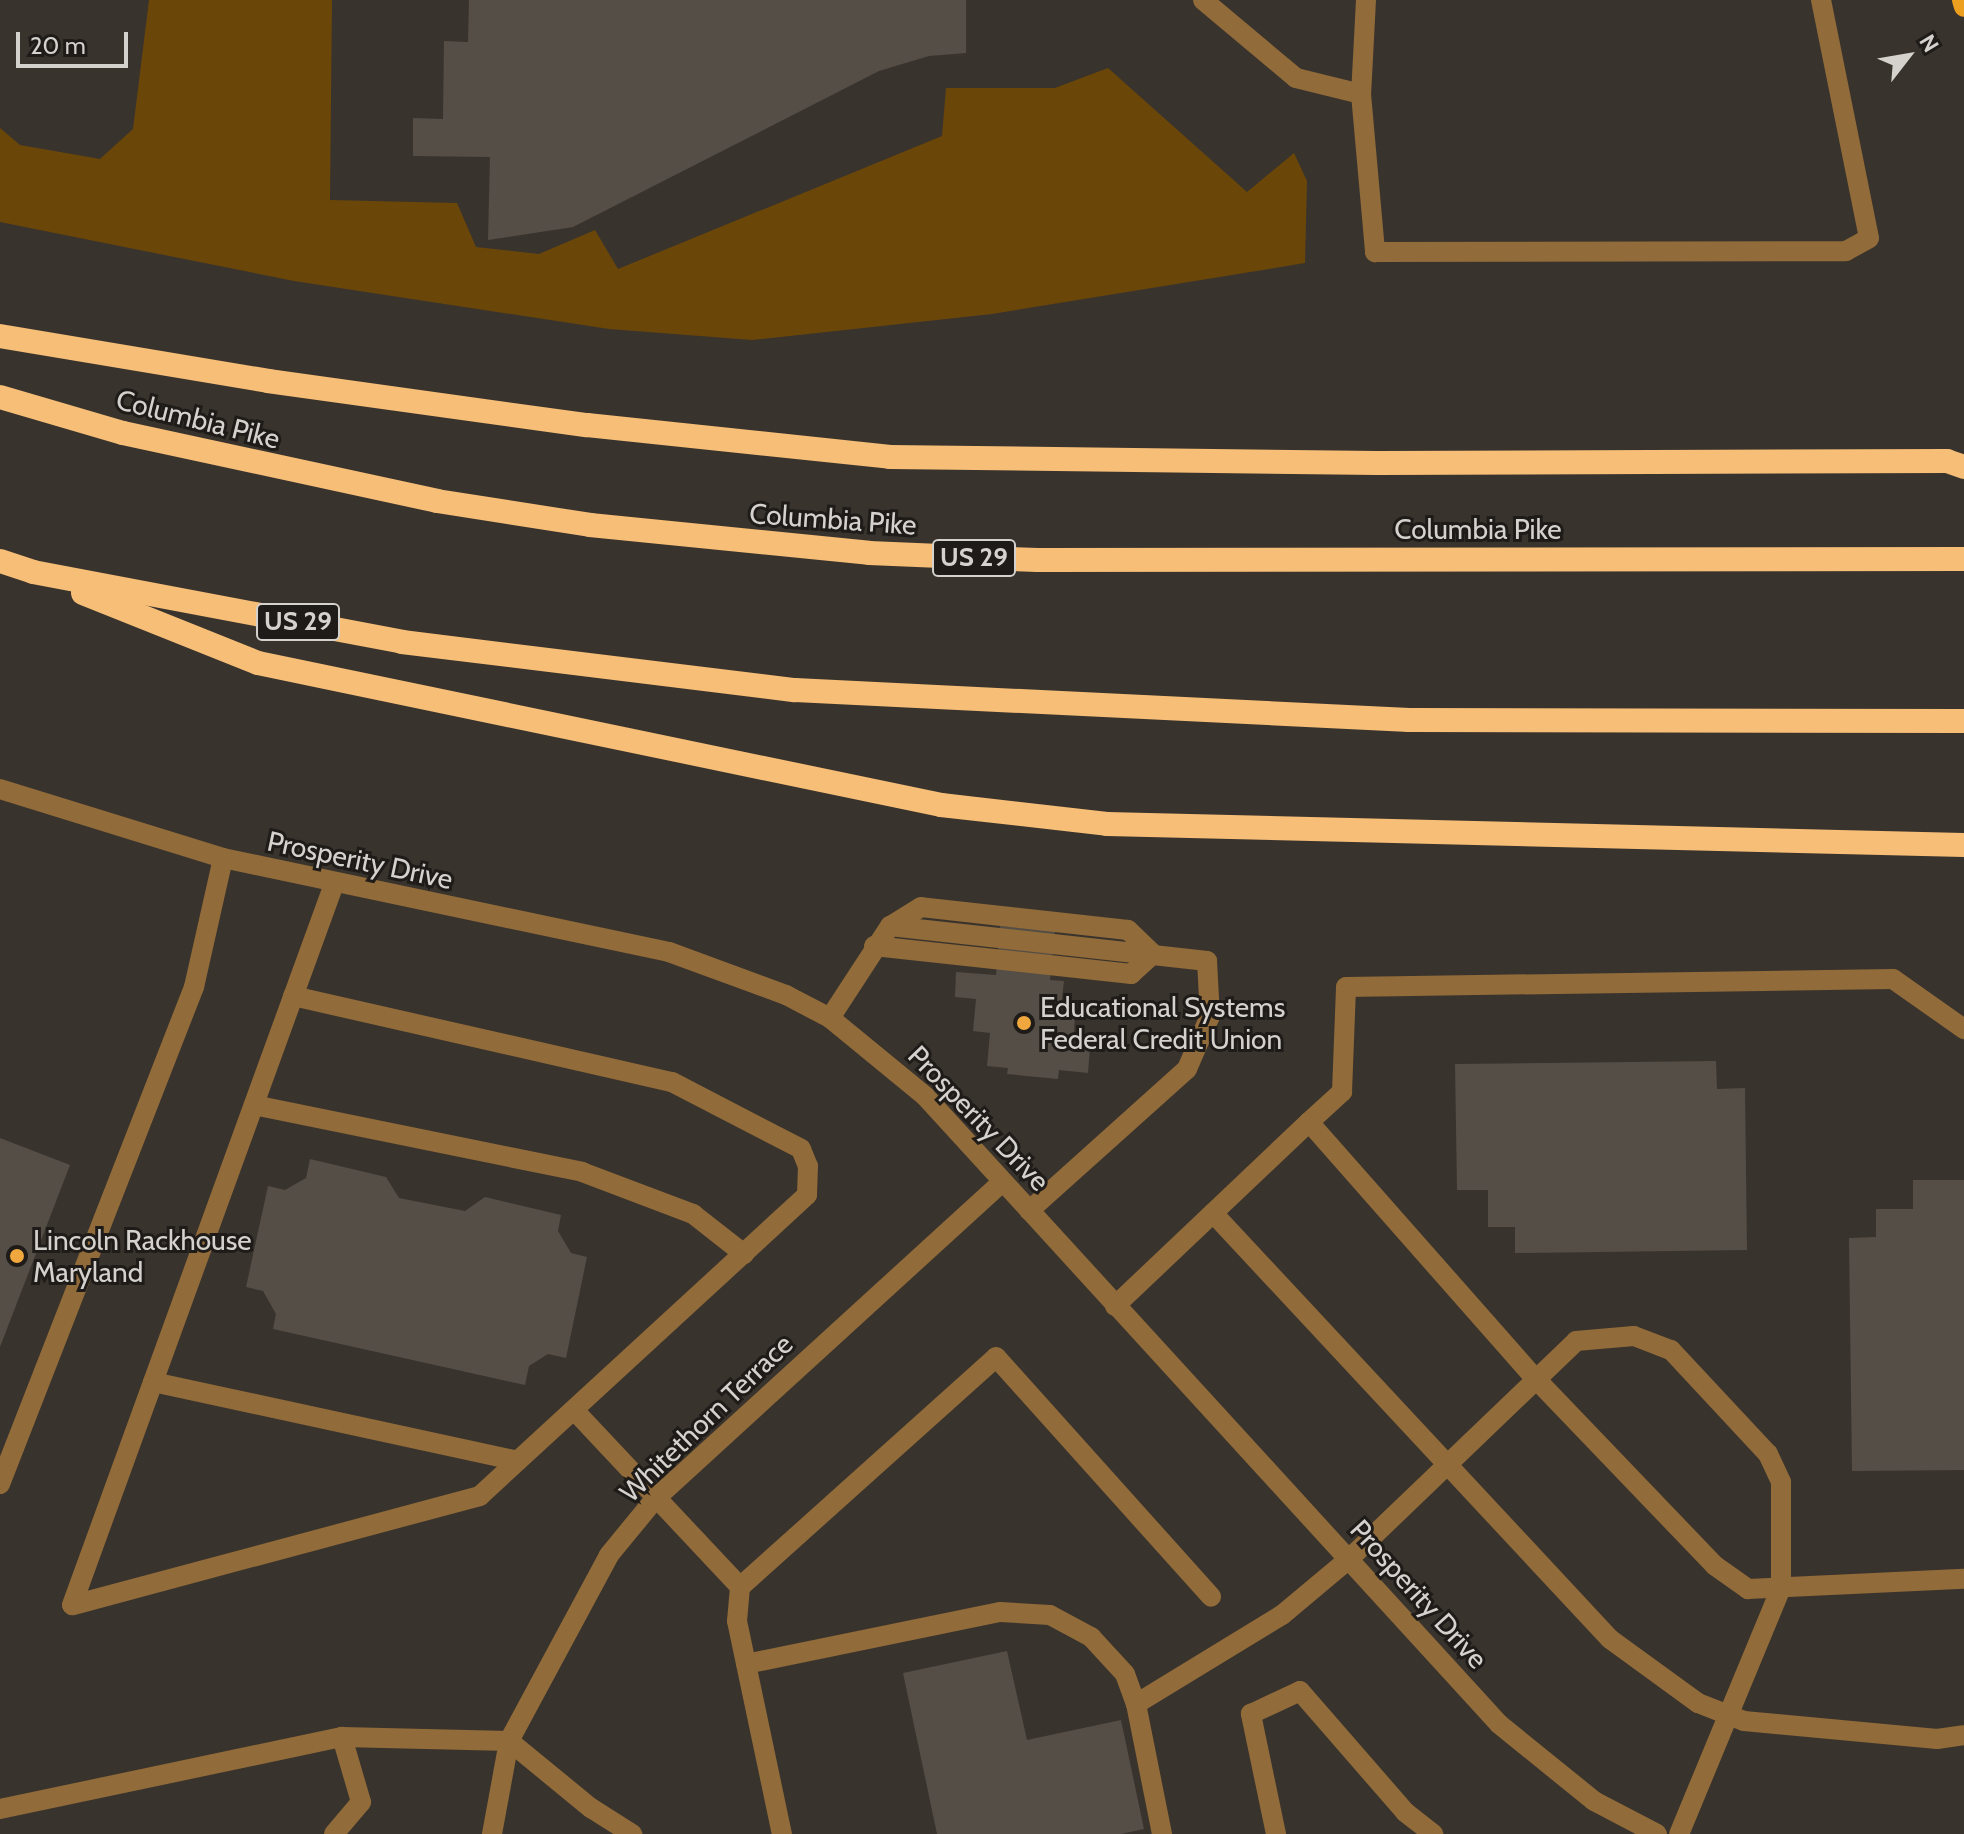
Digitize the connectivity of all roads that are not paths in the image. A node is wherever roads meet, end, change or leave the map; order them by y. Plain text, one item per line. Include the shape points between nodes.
1 (1203, 0) edge
2 (1366, 0) edge
3 (1821, 0) edge
4 (1962, 0) edge
5 (1964, 7) edge
6 (1361, 94) junction
7 (0, 336) edge
8 (0, 397) edge
9 (1958, 458) edge
10 (1964, 559) edge
11 (0, 561) edge
12 (33, 572) junction
13 (1964, 721) edge
14 (0, 789) edge
15 (1964, 845) edge
16 (223, 858) junction
17 (334, 884) junction
18 (874, 946) junction
19 (1153, 954) junction
20 (293, 996) junction
21 (830, 1018) junction
22 (1964, 1029) edge
23 (254, 1105) junction
24 (1309, 1122) junction
25 (1002, 1182) junction
26 (1029, 1211) junction
27 (1213, 1213) junction
28 (744, 1254) junction
29 (1115, 1306) junction
30 (1534, 1377) junction
31 (153, 1382) junction
32 (574, 1410) junction
33 (518, 1461) junction
34 (1445, 1465) junction
35 (0, 1484) edge
36 (655, 1499) junction
37 (1349, 1559) junction
38 (1964, 1579) edge
39 (740, 1587) junction
40 (1781, 1588) junction
41 (1211, 1597) dead end
42 (746, 1664) junction
43 (1136, 1704) junction
44 (1727, 1715) junction
45 (1964, 1735) edge
46 (342, 1737) junction
47 (509, 1741) junction
48 (0, 1809) edge
49 (334, 1834) edge
50 (492, 1834) edge
51 (632, 1834) edge
52 (782, 1834) edge
53 (1162, 1834) edge
54 (1276, 1834) edge
55 (1433, 1834) edge
56 (1657, 1834) edge
57 (1679, 1834) edge

1 - 6 street via 1296,78
2 - 6 street
3 - 6 street via 1869,238 1846,251 1375,252
4 - 5 main road
7 - 9 highway via 268,381 587,425 890,457 1378,463
8 - 10 highway, Columbia Pike / US 29 via 138,436 437,501 590,525 869,553 1038,560
11 - 12 highway, US 29
12 - 13 highway, US 29 via 402,642 795,690 1409,720
12 - 15 highway via 258,663 941,805 1107,824
14 - 16 street, Prosperity Drive
16 - 17 street, Prosperity Drive
16 - 35 street via 194,987
17 - 20 street
17 - 21 street, Prosperity Drive via 669,952 786,995
18 - 19 street via 1131,974
18 - 19 street via 890,926
18 - 21 street
19 - 26 street via 1207,961 1210,1016 1187,1069
20 - 23 street
20 - 28 street via 672,1082 801,1149 808,1166 807,1195
21 - 25 street, Prosperity Drive via 925,1096
22 - 24 street via 1893,979 1346,987 1342,1092
23 - 28 street via 582,1172 693,1214
23 - 31 street
24 - 27 street
24 - 30 street
25 - 26 street, Prosperity Drive
25 - 36 street, Whitethorn Terrace
26 - 29 street, Prosperity Drive
27 - 29 street
27 - 34 street
28 - 32 street
29 - 37 street, Prosperity Drive
30 - 34 street
30 - 40 street via 1714,1565 1748,1589
30 - 40 street via 1576,1341 1634,1336 1671,1350 1768,1454 1781,1482
31 - 33 street
31 - 33 street via 72,1605 480,1496
32 - 33 street
32 - 36 street
34 - 37 street
34 - 44 street via 1610,1639 1698,1703
36 - 39 street
36 - 47 street, Whitethorn Terrace via 609,1555
37 - 43 street via 1282,1615
37 - 56 street, Prosperity Drive via 1499,1724 1548,1768 1594,1801
38 - 40 street
39 - 41 street via 996,1357
39 - 42 street via 737,1621
40 - 44 street
42 - 43 street via 1000,1612 1050,1615 1091,1637 1125,1674
42 - 52 street
43 - 53 street
44 - 45 street via 1744,1721 1937,1739
44 - 57 street
46 - 47 street
46 - 48 street
46 - 49 street via 361,1802
47 - 50 street, Whitethorn Terrace
47 - 51 street
54 - 55 street via 1251,1714 1300,1691 1405,1812

